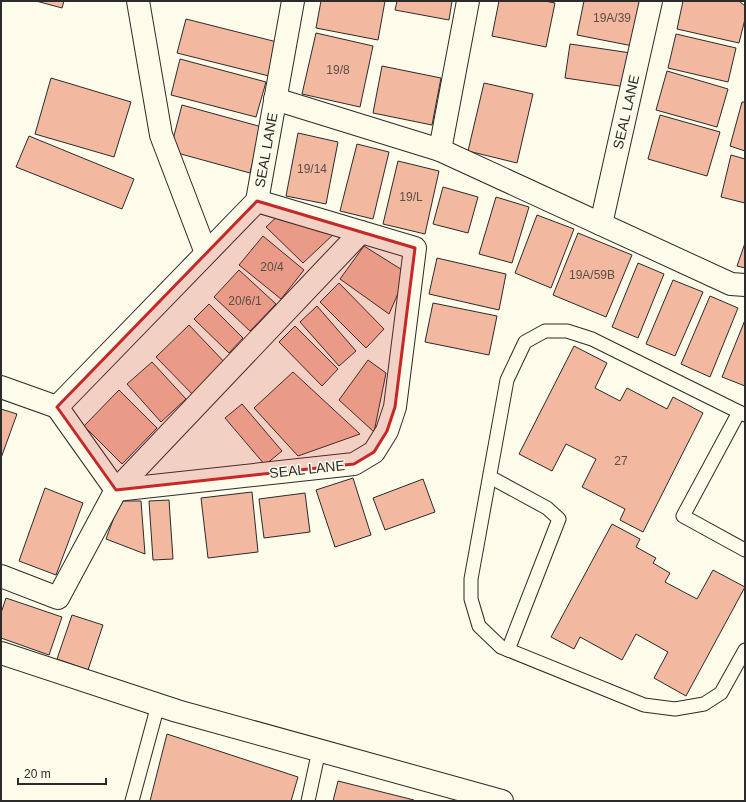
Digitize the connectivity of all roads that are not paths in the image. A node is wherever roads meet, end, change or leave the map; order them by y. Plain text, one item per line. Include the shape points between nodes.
1 (138, 1) edge
2 (293, 1) edge
3 (468, 1) edge
4 (651, 1) edge
5 (275, 99) junction
6 (440, 150) junction
7 (257, 201) junction
8 (601, 224) junction
9 (361, 232) junction
10 (206, 253) junction
11 (745, 285) edge
12 (1, 386) edge
13 (57, 407) junction
14 (742, 414) edge
15 (490, 477) junction
16 (116, 490) junction
17 (745, 550) edge
18 (1, 576) edge
19 (508, 650) junction
20 (745, 650) edge
21 (1, 653) edge
22 (158, 705) junction
23 (319, 750) junction
24 (132, 801) edge
25 (308, 801) edge
26 (502, 801) edge

1 - 10 street via 162,135
2 - 5 street, SEAL LANE
3 - 6 street
4 - 8 street, SEAL LANE
5 - 6 street, SEAL LANE
5 - 7 street, SEAL LANE
6 - 8 street, SEAL LANE
7 - 9 street, SEAL LANE
7 - 10 street, SEAL LANE
8 - 11 street, SEAL LANE via 731,284
9 - 16 street
9 - 16 street, SEAL LANE via 415,248 395,407 387,431 374,452 354,464
10 - 13 street, SEAL LANE
12 - 13 street
13 - 16 street
14 - 15 lane via 592,339 567,331 545,331 525,342 507,380
14 - 17 lane via 683,516
15 - 19 lane via 471,579 471,599 478,626 501,647
15 - 19 lane via 546,508 559,519
16 - 18 street via 58,598
19 - 20 lane via 644,705 675,710 704,704 721,693
21 - 22 street
22 - 23 street
22 - 24 lane
23 - 25 lane
23 - 26 street

